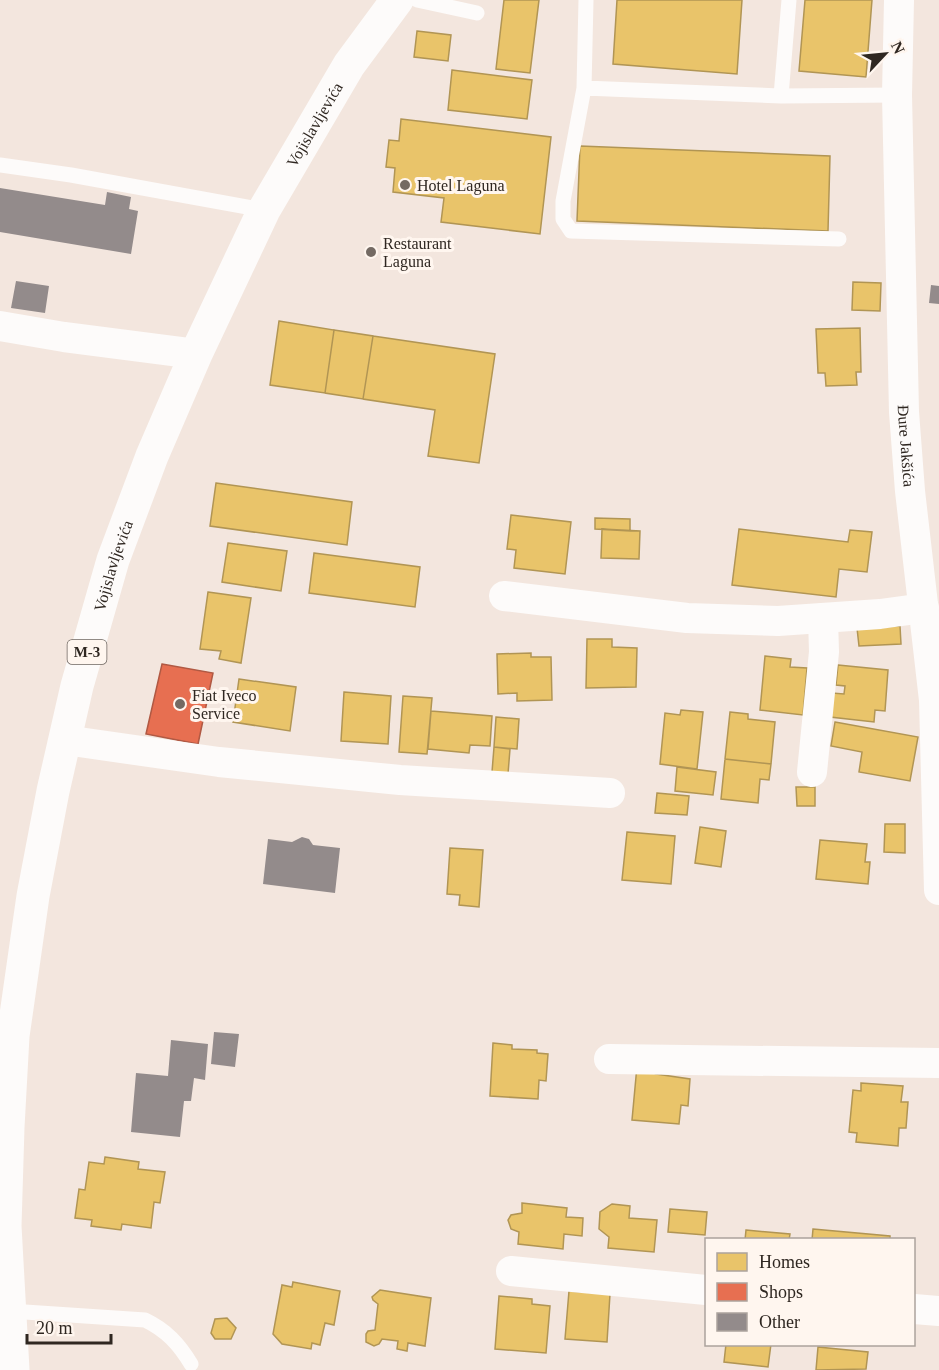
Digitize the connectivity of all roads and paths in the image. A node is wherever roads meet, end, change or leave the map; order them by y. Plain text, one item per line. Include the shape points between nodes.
1 (397, 0) edge
2 (417, 0) edge
3 (586, 0) edge
4 (789, 0) edge
5 (899, 0) edge
6 (477, 13) dead end
7 (584, 88) junction
8 (897, 95) junction
9 (781, 96) junction
10 (0, 165) edge
11 (264, 210) junction
12 (839, 239) dead end
13 (0, 326) edge
14 (196, 354) junction
15 (504, 596) dead end
16 (924, 608) junction
17 (823, 618) junction
18 (65, 740) junction
19 (937, 753) edge
20 (812, 772) dead end
21 (610, 793) dead end
22 (939, 890) edge
23 (609, 1059) dead end
24 (939, 1063) edge
25 (511, 1272) dead end
26 (705, 1290) edge
27 (915, 1309) edge
28 (10, 1311) junction
29 (939, 1311) edge
30 (8, 1356) edge
31 (191, 1364) dead end

1 - 11 main road, Vojislavljevića / M-3 via 350,65
2 - 6 lane
3 - 7 lane
4 - 9 lane
5 - 8 street, Đure Jakšića
7 - 9 lane
7 - 12 lane via 563,201 563,219 572,231
8 - 9 lane
8 - 16 street, Đure Jakšića via 904,412
10 - 11 lane
11 - 14 main road, Vojislavljevića / M-3
13 - 14 street
14 - 18 main road, Vojislavljevića / M-3 via 112,560
15 - 17 street via 687,618
16 - 17 street
16 - 19 street, Đure Jakšića
17 - 20 street via 824,652
18 - 21 street via 219,762 400,780
18 - 28 main road, Vojislavljevića / M-3 via 33,896 13,1036 5,1226
19 - 22 street, Đure Jakšića
23 - 24 street
25 - 26 street
27 - 29 street
28 - 30 main road, Vojislavljevića / M-3
28 - 31 lane via 145,1320 161,1328

